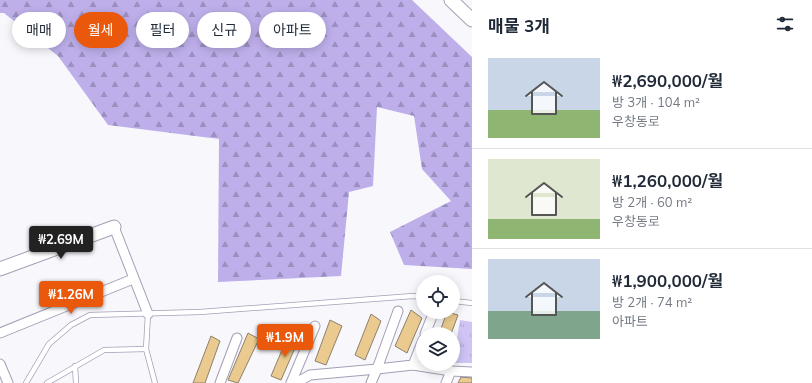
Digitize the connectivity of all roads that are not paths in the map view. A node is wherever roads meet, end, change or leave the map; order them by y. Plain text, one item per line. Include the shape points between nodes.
1 (451, 0) edge
2 (472, 20) edge
3 (114, 228) joint
4 (0, 269) edge
5 (133, 279) junction
6 (416, 296) edge
7 (460, 302) edge
8 (472, 303) edge
9 (398, 311) dead end
10 (148, 314) junction
11 (315, 326) dead end
12 (0, 333) edge
13 (237, 338) dead end
14 (146, 349) junction
15 (416, 358) edge
16 (0, 364) edge
17 (413, 365) junction
18 (416, 365) edge
19 (75, 366) junction
20 (377, 369) junction
21 (451, 371) joint
22 (472, 372) edge
23 (8, 383) edge
24 (26, 383) edge
25 (46, 383) edge
26 (76, 383) edge
27 (155, 383) edge
28 (220, 383) edge
29 (291, 383) edge
30 (296, 383) edge
31 (371, 383) edge
32 (446, 383) edge

1 - 2 main road
3 - 4 main road
3 - 5 street
5 - 10 street
5 - 12 street
6 - 10 lane
7 - 8 lane
9 - 20 street
10 - 14 lane
10 - 24 lane via 90,315 71,325 49,344
11 - 29 street
13 - 28 street
14 - 19 lane via 104,350
14 - 27 lane
15 - 17 street
16 - 23 street
17 - 18 street
17 - 20 street
19 - 25 lane
19 - 26 lane
20 - 30 street via 310,375
20 - 31 street
21 - 22 street
21 - 32 street

